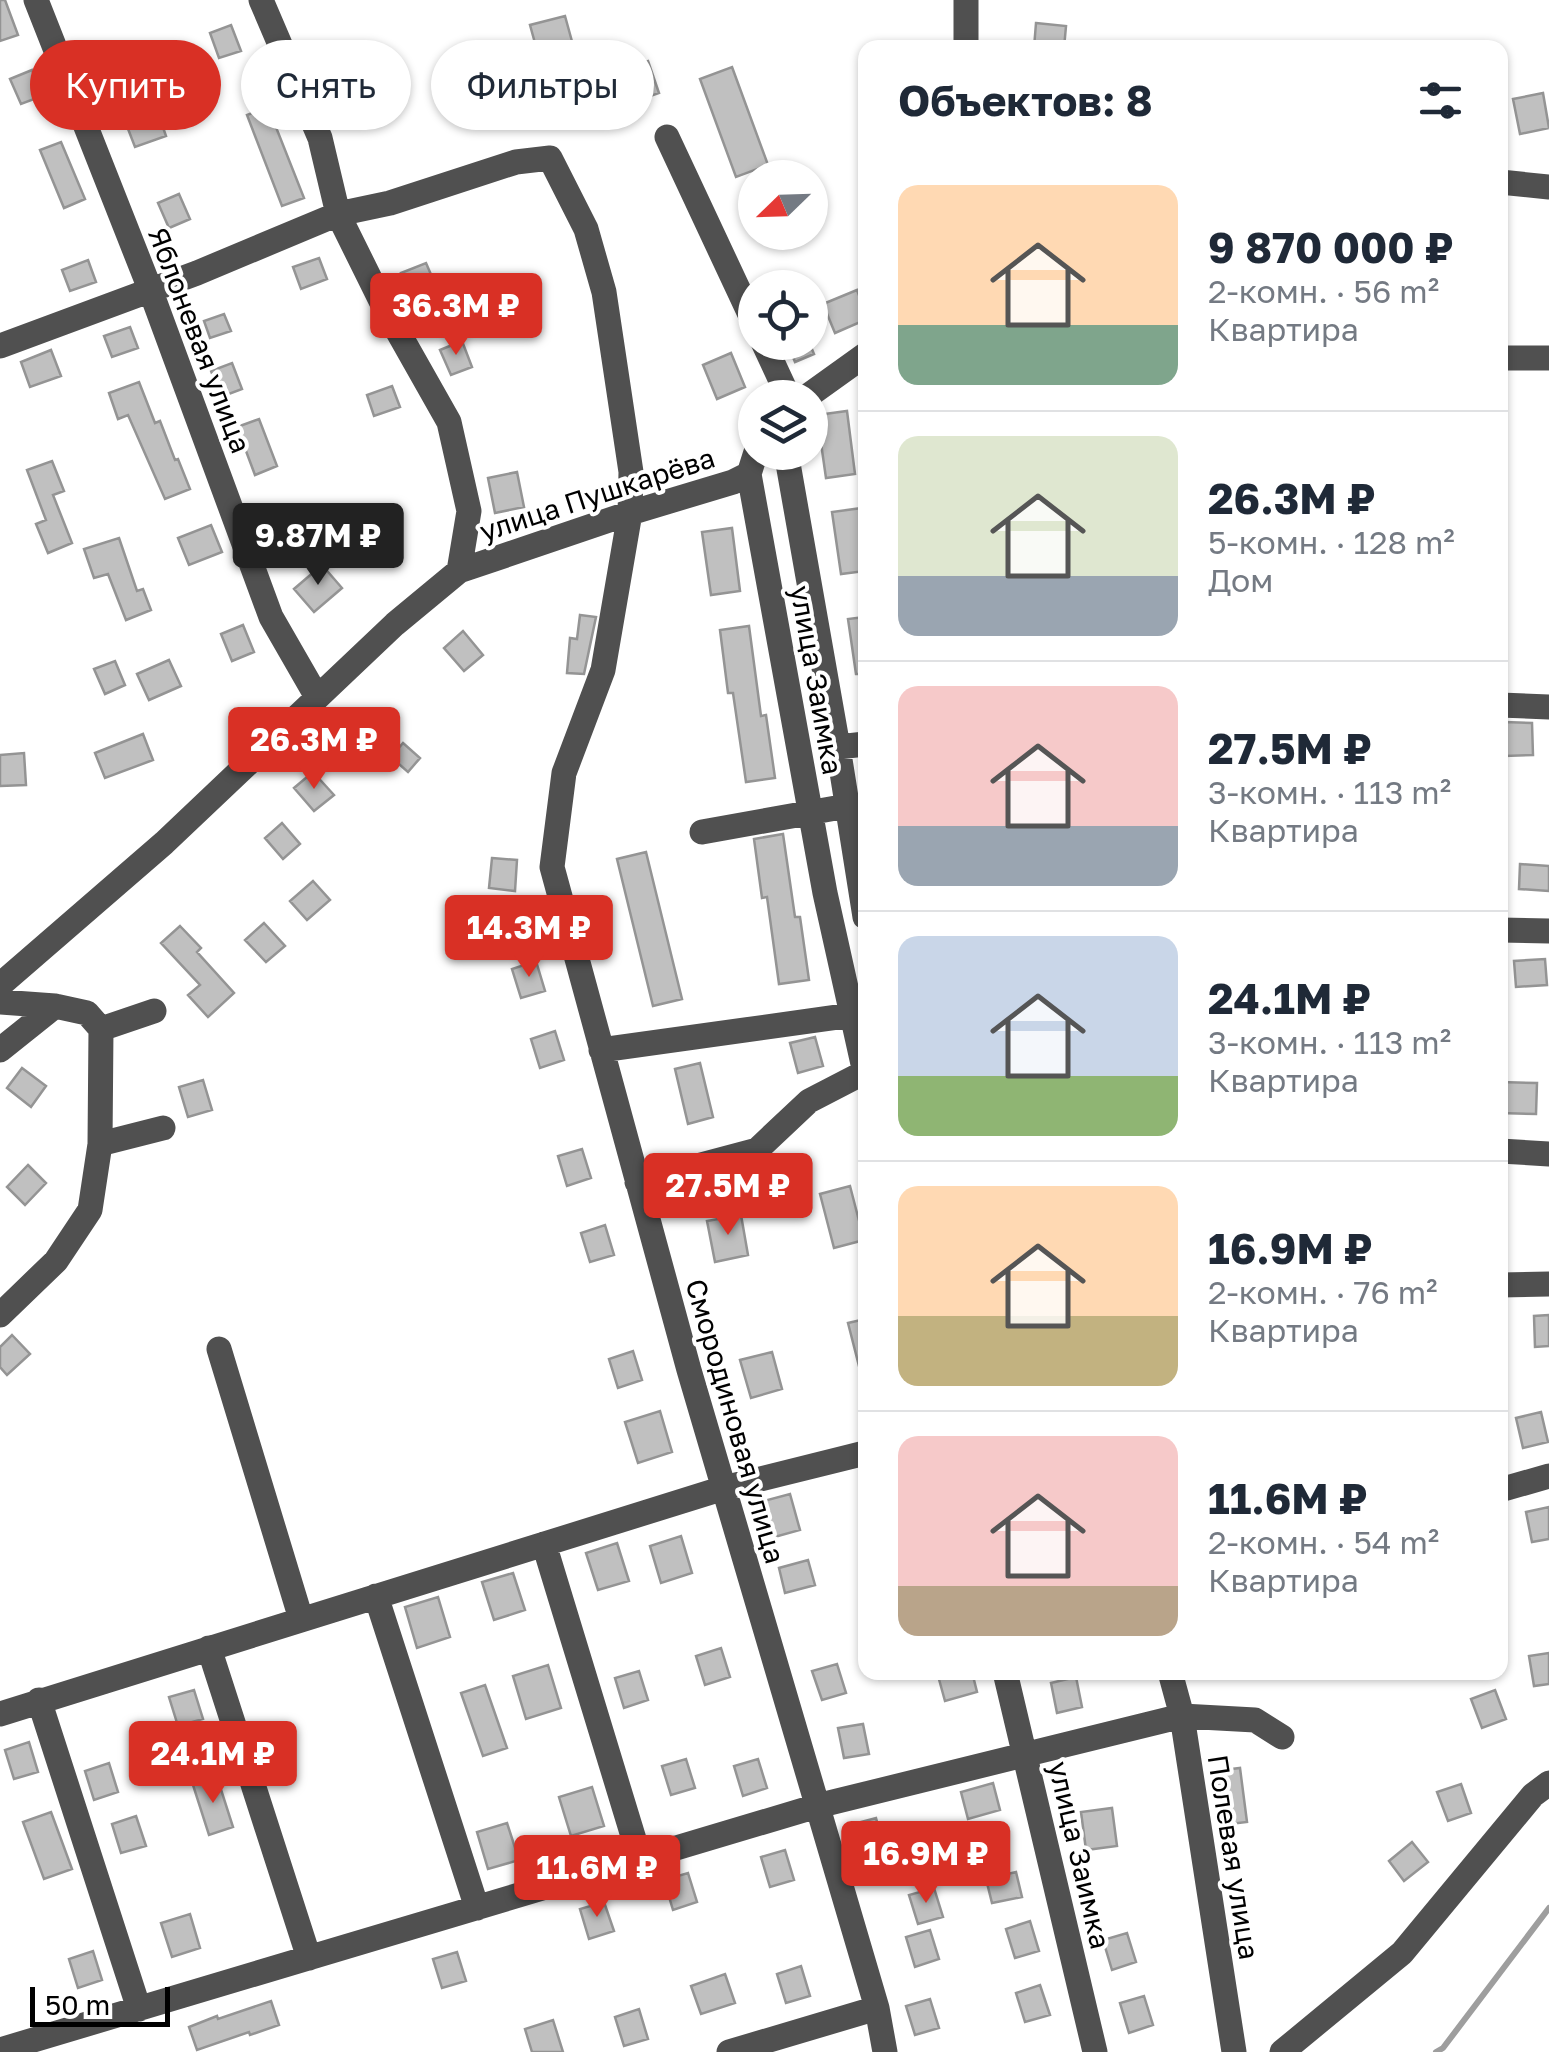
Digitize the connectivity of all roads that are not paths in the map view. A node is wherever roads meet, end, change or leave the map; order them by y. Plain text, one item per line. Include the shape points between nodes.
1 (36, 0) edge
2 (261, 0) edge
3 (966, 0) edge
4 (966, 40) edge
5 (667, 137) dead end
6 (1508, 183) edge
7 (1549, 188) edge
8 (338, 214) junction
9 (738, 289) edge
10 (150, 290) junction
11 (0, 346) edge
12 (1508, 358) edge
13 (1549, 358) edge
14 (858, 360) edge
15 (828, 382) edge
16 (746, 470) edge
17 (754, 470) edge
18 (789, 470) edge
19 (630, 513) junction
20 (460, 571) junction
21 (317, 697) junction
22 (1508, 705) edge
23 (1549, 707) edge
24 (858, 745) edge
25 (838, 747) junction
26 (848, 806) junction
27 (810, 812) junction
28 (702, 832) dead end
29 (858, 871) edge
30 (1508, 930) edge
31 (1549, 931) edge
32 (858, 954) edge
33 (839, 958) junction
34 (0, 985) edge
35 (0, 1002) edge
36 (55, 1006) junction
37 (154, 1011) dead end
38 (852, 1015) junction
39 (101, 1029) junction
40 (858, 1042) edge
41 (0, 1050) edge
42 (602, 1050) junction
43 (858, 1076) edge
44 (163, 1128) dead end
45 (100, 1144) junction
46 (1508, 1151) edge
47 (1549, 1154) edge
48 (638, 1182) junction
49 (1549, 1284) edge
50 (1508, 1285) edge
51 (0, 1316) edge
52 (219, 1349) dead end
53 (858, 1454) edge
54 (1549, 1476) edge
55 (724, 1488) junction
56 (1508, 1488) edge
57 (544, 1544) junction
58 (376, 1596) junction
59 (301, 1619) junction
60 (210, 1648) junction
61 (1007, 1680) edge
62 (1172, 1680) edge
63 (39, 1700) junction
64 (0, 1714) edge
65 (1182, 1716) junction
66 (1282, 1737) dead end
67 (1026, 1756) junction
68 (1549, 1782) edge
69 (818, 1806) junction
70 (640, 1859) junction
71 (477, 1908) junction
72 (309, 1958) junction
73 (877, 2008) junction
74 (139, 2009) junction
75 (0, 2050) edge
76 (729, 2052) edge
77 (885, 2052) edge
78 (1095, 2052) edge
79 (1234, 2052) edge
80 (1282, 2052) edge

1 - 10 street, Яблоневая улица
2 - 8 street via 320,138
3 - 4 street
5 - 9 street
6 - 7 street
8 - 10 street
8 - 19 street, Смородиновая улица via 550,158 586,229 604,292 631,472
8 - 20 street via 449,422 469,511
10 - 11 street
10 - 21 street, Яблоневая улица via 271,617
12 - 13 street
14 - 15 street
16 - 19 street, улица Пушкарёва via 733,482
17 - 27 street, улица Заимка
18 - 25 street
19 - 20 street, улица Пушкарёва
19 - 42 street, Смородиновая улица via 604,670 564,774 552,867
20 - 21 street, улица Пушкарёва
21 - 34 street, улица Пушкарёва via 164,843
22 - 23 street
24 - 25 street
25 - 26 street
26 - 27 street
26 - 29 street
27 - 28 street
27 - 33 street, улица Заимка
30 - 31 street
32 - 33 street
33 - 38 street, улица Заимка
35 - 36 street
36 - 39 street via 87,1012
36 - 41 street
37 - 39 street
38 - 40 street, улица Заимка
38 - 42 street
39 - 45 street
42 - 48 street, Смородиновая улица
43 - 48 street via 808,1101 758,1150
44 - 45 street
45 - 51 street via 90,1210 56,1262
46 - 47 street
48 - 55 street, Смородиновая улица
49 - 50 street
52 - 59 street
53 - 55 street
54 - 56 street
55 - 57 street
55 - 69 street, Смородиновая улица
57 - 58 street
57 - 70 street
58 - 59 street
58 - 71 street
59 - 60 street
60 - 63 street
60 - 72 street
61 - 67 street, улица Заимка
62 - 65 street, Полевая улица
63 - 64 street
63 - 74 street
65 - 66 street via 1254,1720
65 - 67 street
65 - 79 street, Полевая улица
67 - 69 street
67 - 78 street, улица Заимка
68 - 80 street via 1402,1953
69 - 70 street
69 - 73 street, Смородиновая улица
70 - 71 street
71 - 72 street
72 - 74 street
73 - 76 street
73 - 77 street, Смородиновая улица
74 - 75 street

